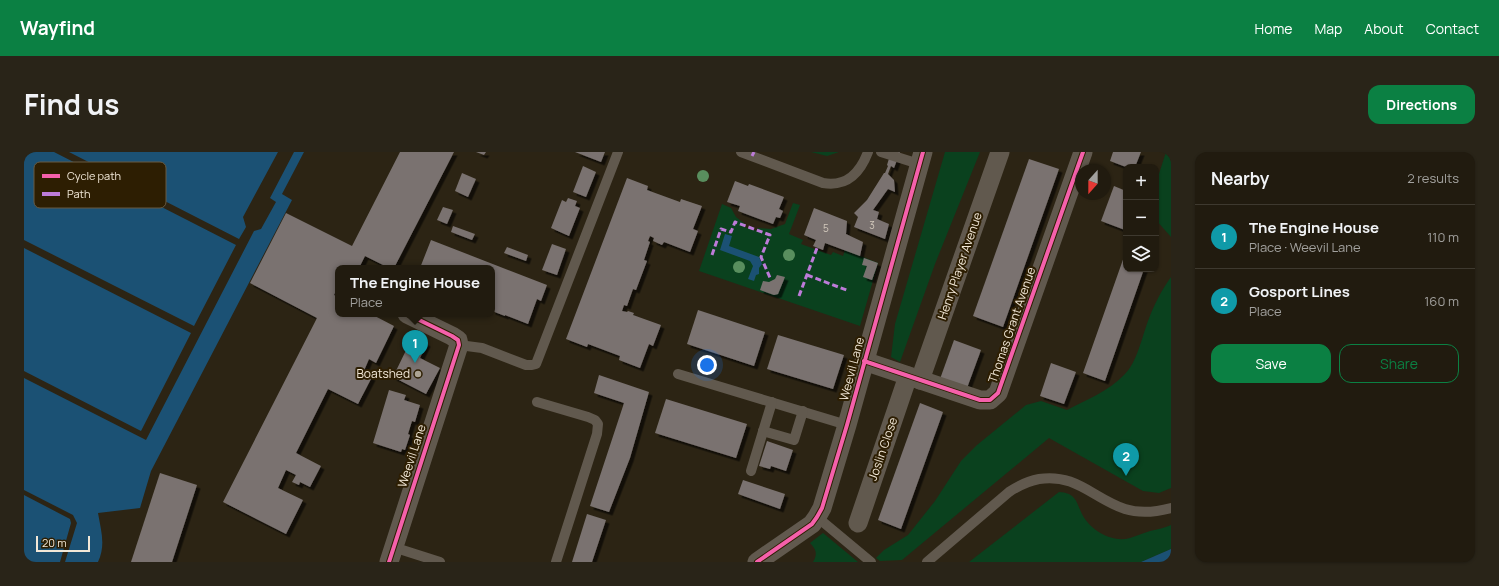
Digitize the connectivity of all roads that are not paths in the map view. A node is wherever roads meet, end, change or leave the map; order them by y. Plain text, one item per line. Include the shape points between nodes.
1 (618, 152) edge
2 (741, 152) edge
3 (868, 152) edge
4 (881, 152) edge
5 (1000, 152) edge
6 (1083, 152) edge
7 (921, 158) edge
8 (413, 317) edge
9 (457, 350) junction
10 (864, 361) junction
11 (678, 374) dead end
12 (914, 378) junction
13 (537, 402) dead end
14 (772, 402) junction
15 (803, 411) junction
16 (847, 425) junction
17 (763, 431) junction
18 (751, 471) dead end
19 (1171, 508) edge
20 (817, 517) junction
21 (858, 523) dead end
22 (391, 555) edge
23 (440, 562) edge
24 (556, 562) edge
25 (757, 562) edge
26 (871, 562) edge
27 (927, 562) edge

1 - 9 lane via 536,364 526,364 482,348
2 - 3 lane via 830,184 844,181 854,175 864,164
4 - 7 lane
5 - 12 street, Henry Player Avenue
6 - 12 street, Thomas Grant Avenue via 998,393 990,400 980,400
7 - 10 street, Weevil Lane
8 - 9 street via 458,340
9 - 22 street, Weevil Lane
10 - 12 street, Thomas Grant Avenue
10 - 16 street, Weevil Lane
11 - 14 lane
12 - 21 street, Joslin Close
13 - 24 lane via 588,417 598,424
14 - 15 lane
14 - 17 lane
15 - 16 lane
15 - 17 lane via 794,440
16 - 20 street, Weevil Lane via 826,498
17 - 18 lane
19 - 27 lane via 1147,512 1132,511 1068,481 1053,478 1026,482 1012,490
20 - 25 street, Weevil Lane via 804,530
20 - 26 lane
22 - 23 lane

